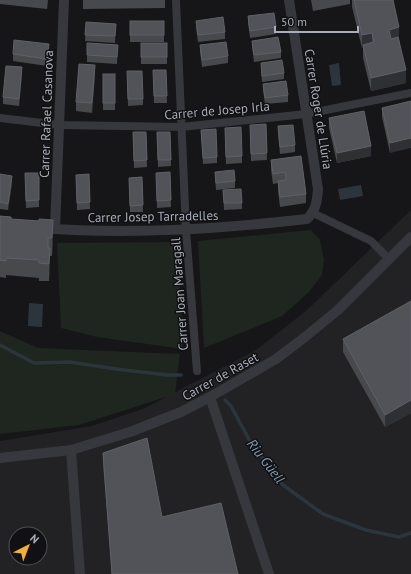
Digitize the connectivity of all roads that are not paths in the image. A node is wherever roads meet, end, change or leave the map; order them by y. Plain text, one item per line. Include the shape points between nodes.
1 (64, 0) edge
2 (176, 0) edge
3 (289, 0) edge
4 (411, 93) edge
5 (306, 114) junction
6 (0, 118) edge
7 (59, 125) junction
8 (181, 127) junction
9 (310, 216) junction
10 (27, 227) edge
11 (55, 229) junction
12 (186, 230) junction
13 (411, 237) edge
14 (389, 259) junction
15 (197, 371) dead end
16 (210, 398) junction
17 (71, 450) junction
18 (0, 458) edge
19 (80, 574) edge
20 (269, 574) edge

1 - 7 street, Carrer Rafael Casanova
2 - 8 street, Carrer Joan Maragall
3 - 5 street, Carrer Roger de Llúria
4 - 5 street, Carrer de Josep Irla
5 - 8 street, Carrer de Josep Irla
5 - 9 street, Carrer Roger de Llúria via 318,189 317,203
6 - 7 street, Carrer de Josep Irla
7 - 8 street, Carrer de Josep Irla
7 - 11 street, Carrer Rafael Casanova
8 - 12 street, Carrer Joan Maragall
9 - 12 street, Carrer Josep Tarradelles
9 - 14 street via 371,241
10 - 11 street, Carrer Josep Tarradelles
11 - 12 street, Carrer Josep Tarradelles
12 - 15 street, Carrer Joan Maragall
13 - 14 street, Carrer de Raset
14 - 16 street, Carrer de Raset via 338,310 305,337 276,359
16 - 17 street, Carrer de Raset via 130,432
16 - 20 street
17 - 18 street, Carrer de Raset
17 - 19 street

